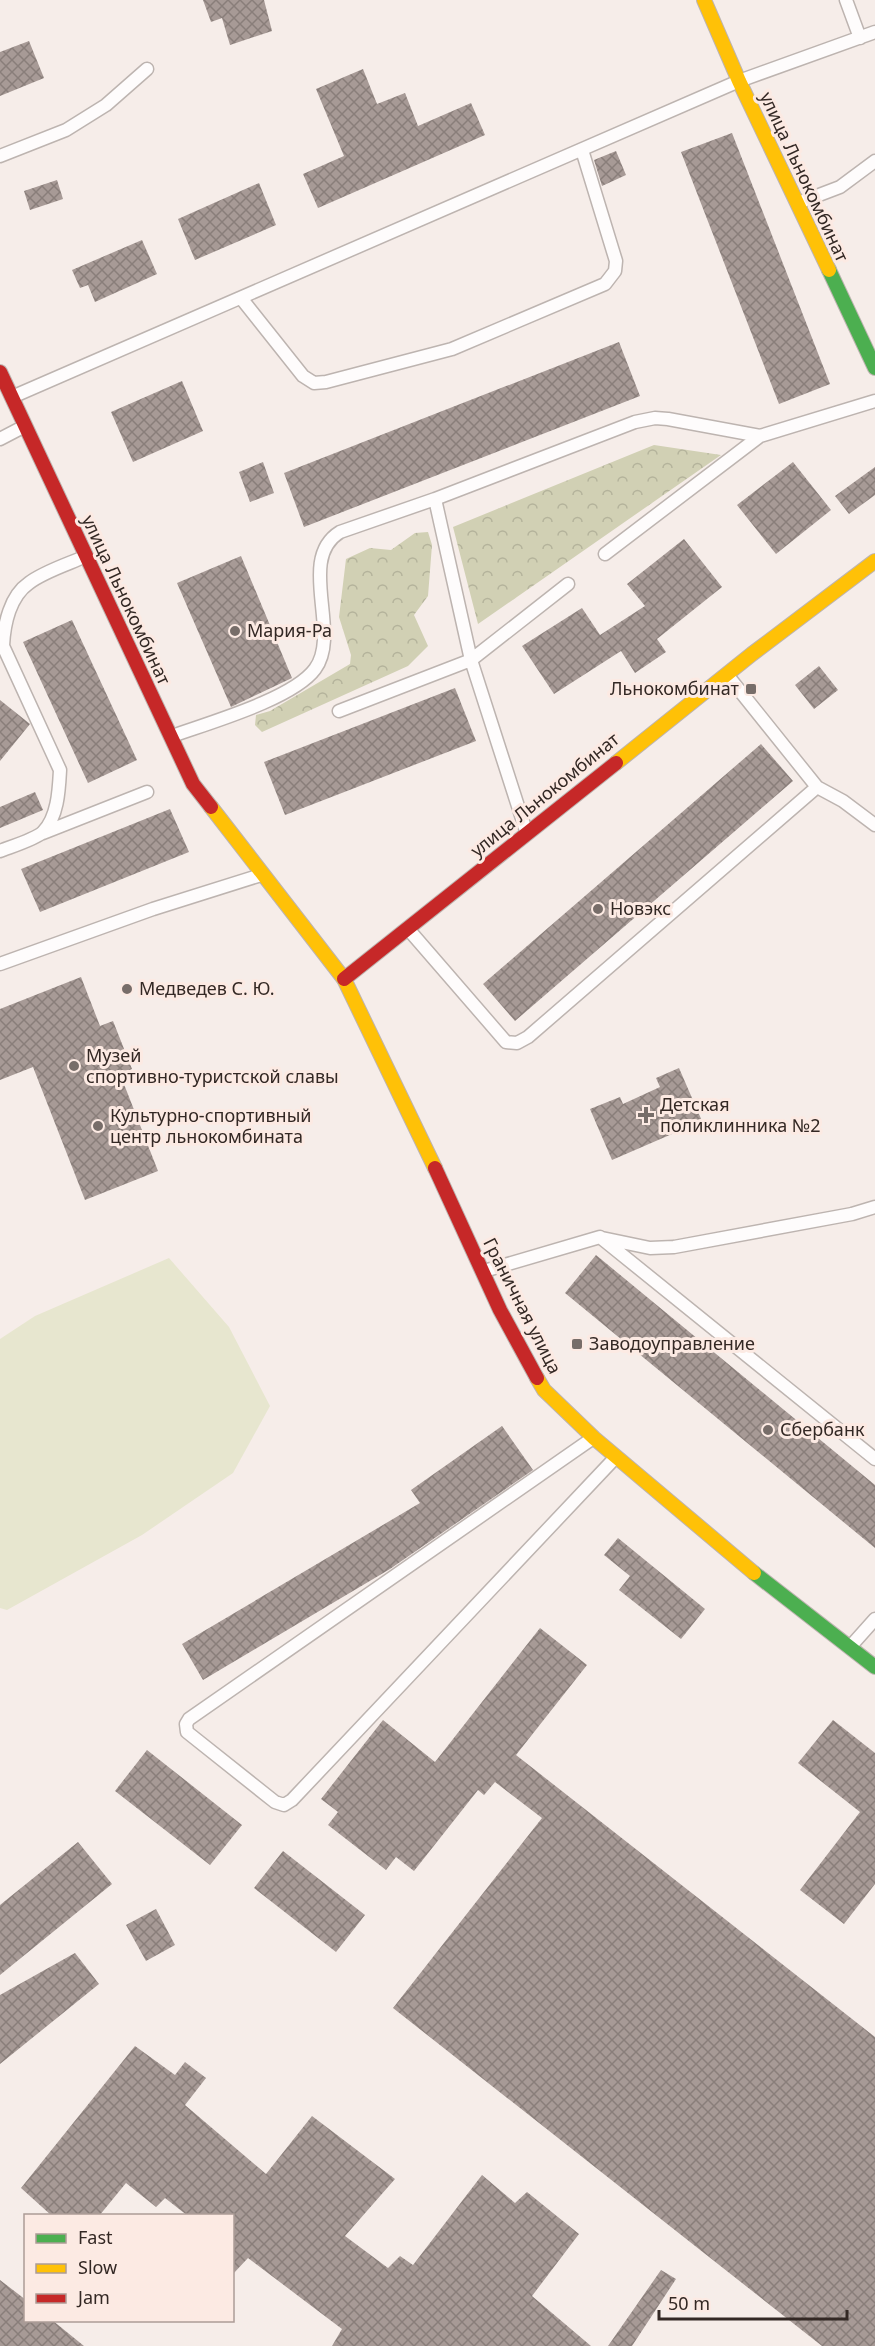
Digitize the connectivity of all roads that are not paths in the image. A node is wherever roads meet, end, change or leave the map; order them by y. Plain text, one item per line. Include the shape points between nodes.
1 (704, 0) edge
2 (846, 0) edge
3 (875, 32) edge
4 (860, 38) junction
5 (147, 69) dead end
6 (739, 81) junction
7 (582, 150) junction
8 (0, 156) edge
9 (875, 161) edge
10 (797, 203) junction
11 (241, 298) junction
12 (874, 364) edge
13 (0, 372) edge
14 (11, 398) junction
15 (875, 401) edge
16 (24, 427) junction
17 (760, 436) junction
18 (0, 440) edge
19 (435, 499) junction
20 (605, 554) dead end
21 (85, 556) junction
22 (875, 561) edge
23 (568, 584) dead end
24 (471, 660) junction
25 (726, 674) junction
26 (339, 711) dead end
27 (170, 737) junction
28 (817, 787) junction
29 (147, 792) dead end
30 (875, 825) edge
31 (527, 832) junction
32 (43, 833) junction
33 (0, 852) edge
34 (262, 874) junction
35 (407, 928) junction
36 (0, 964) edge
37 (344, 979) junction
38 (875, 1207) edge
39 (600, 1237) junction
40 (483, 1272) junction
41 (594, 1438) junction
42 (616, 1457) junction
43 (875, 1459) edge
44 (875, 1619) edge
45 (848, 1648) junction
46 (875, 1668) edge

1 - 6 street, улица Льнокомбинат
2 - 4 lane
3 - 4 lane
4 - 6 lane
5 - 8 lane via 106,105 66,130
6 - 7 lane
6 - 10 street, улица Льнокомбинат
7 - 11 lane
7 - 11 lane via 616,261 612,278 605,284 452,349 314,383 303,375
9 - 10 lane via 840,187
10 - 12 street, улица Льнокомбинат
11 - 14 lane
13 - 14 street, улица Льнокомбинат
14 - 16 street, улица Льнокомбинат
15 - 17 lane
16 - 18 lane
16 - 21 street, улица Льнокомбинат
17 - 19 lane via 655,418 635,422
17 - 20 lane
19 - 24 lane
19 - 27 lane via 332,537 319,573 323,652 316,669 302,683 277,697
21 - 27 street, улица Льнокомбинат
21 - 32 lane via 28,583 14,600 4,628 3,646 60,770 54,812
22 - 25 street, улица Льнокомбинат
23 - 24 lane
24 - 26 lane
24 - 31 lane
25 - 28 lane
25 - 31 street, улица Льнокомбинат
27 - 34 street, улица Льнокомбинат via 193,784
28 - 30 lane
28 - 35 lane via 517,1043 506,1042
29 - 32 lane
31 - 35 street, улица Льнокомбинат
32 - 33 lane
34 - 36 lane
34 - 37 street, улица Льнокомбинат
35 - 37 street, улица Льнокомбинат
37 - 40 street, Граничная улица
38 - 39 lane via 674,1247 650,1248
39 - 40 lane
39 - 43 lane
40 - 41 street, Граничная улица via 544,1390
41 - 42 street, Граничная улица
41 - 42 lane via 189,1719 187,1732 275,1802 284,1805 292,1800
42 - 45 street, Граничная улица
44 - 45 lane
45 - 46 street, Граничная улица

